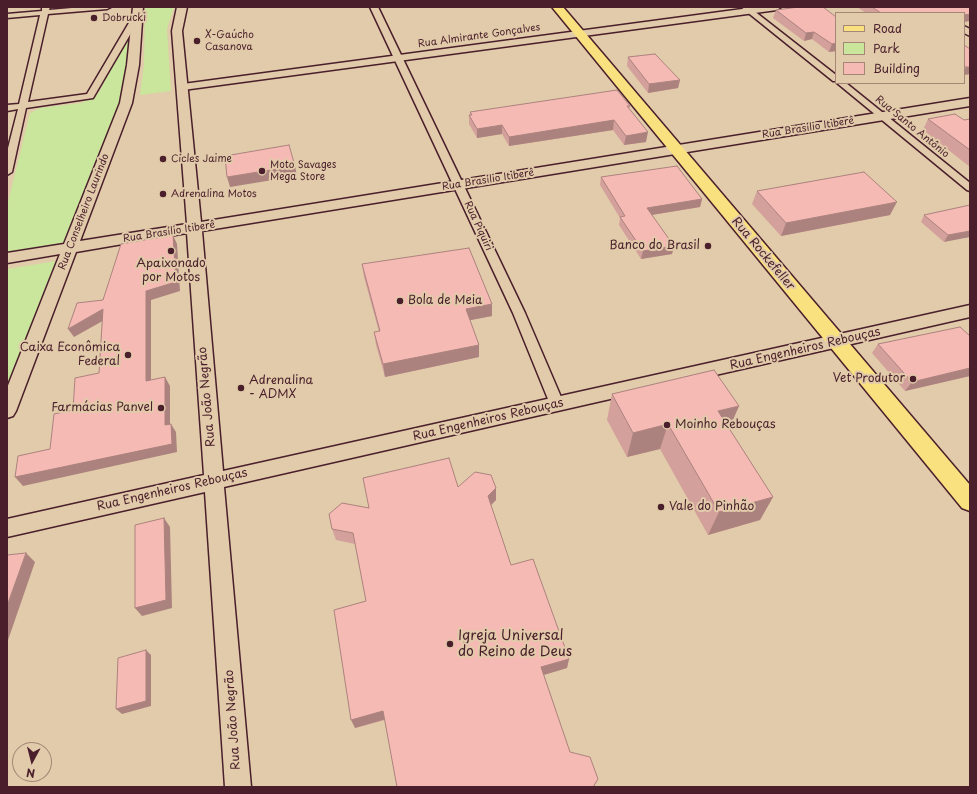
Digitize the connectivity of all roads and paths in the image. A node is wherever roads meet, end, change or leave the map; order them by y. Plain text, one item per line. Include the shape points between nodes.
1 (107, 7) edge
2 (182, 7) edge
3 (374, 7) edge
4 (557, 7) edge
5 (777, 7) edge
6 (747, 9) edge
7 (46, 10) edge
8 (137, 11) edge
9 (7, 16) edge
10 (579, 34) junction
11 (398, 58) junction
12 (835, 78) edge
13 (841, 84) edge
14 (183, 87) junction
15 (970, 102) edge
16 (23, 106) junction
17 (7, 108) edge
18 (883, 116) junction
19 (676, 150) junction
20 (7, 172) edge
21 (458, 185) junction
22 (970, 188) edge
23 (194, 228) junction
24 (70, 248) junction
25 (7, 258) edge
26 (970, 311) edge
27 (836, 341) junction
28 (557, 404) junction
29 (7, 411) edge
30 (214, 481) junction
31 (970, 500) edge
32 (7, 528) edge
33 (238, 787) edge

1 - 7 street
2 - 14 main road, Rua João Negrão via 177,31
3 - 11 street, Rua Piquiri
4 - 10 main road, Rua Rockefeller
5 - 6 street, Rua Almirante Gonçalves
6 - 10 street, Rua Almirante Gonçalves
6 - 12 street
7 - 9 street
7 - 16 street
8 - 16 street via 90,96
8 - 24 main road, Rua Conselheiro Laurindo via 133,65 126,103
10 - 11 street, Rua Almirante Gonçalves
10 - 19 main road, Rua Rockefeller
11 - 14 street, Rua Almirante Gonçalves
11 - 21 street, Rua Piquiri
13 - 18 street, Rua Santo Antônio
14 - 23 main road, Rua João Negrão
15 - 18 main road, Rua Brasílio Itiberê
16 - 17 street
16 - 20 street
18 - 19 main road, Rua Brasílio Itiberê
18 - 22 street, Rua Santo Antônio
19 - 21 main road, Rua Brasílio Itiberê
19 - 27 main road, Rua Rockefeller
21 - 23 main road, Rua Brasílio Itiberê
21 - 28 street, Rua Piquiri via 519,313
23 - 24 main road, Rua Brasílio Itiberê
23 - 30 main road, Rua João Negrão
24 - 25 main road, Rua Brasílio Itiberê
24 - 29 main road, Rua Conselheiro Laurindo
26 - 27 main road, Rua Engenheiros Rebouças
27 - 28 main road, Rua Engenheiros Rebouças
27 - 31 main road, Rua Rockefeller
28 - 30 main road, Rua Engenheiros Rebouças
30 - 32 main road, Rua Engenheiros Rebouças
30 - 33 main road, Rua João Negrão

